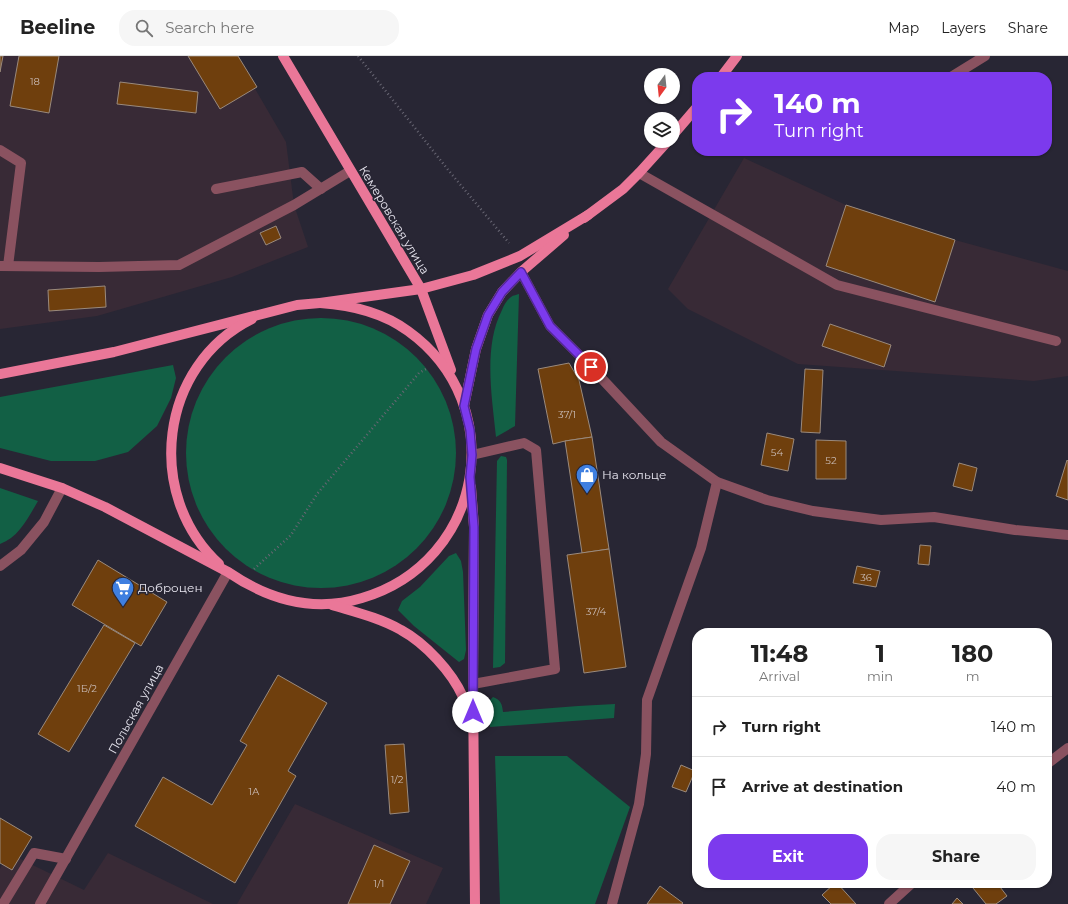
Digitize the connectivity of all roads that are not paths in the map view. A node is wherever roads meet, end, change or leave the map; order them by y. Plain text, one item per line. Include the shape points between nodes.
1 (283, 56) edge
2 (737, 56) edge
3 (985, 56) edge
4 (724, 72) edge
5 (959, 72) edge
6 (692, 117) edge
7 (680, 128) edge
8 (662, 148) edge
9 (0, 150) edge
10 (350, 172) junction
11 (640, 173) junction
12 (216, 189) dead end
13 (321, 189) junction
14 (588, 215) junction
15 (4, 266) edge
16 (521, 272) junction
17 (421, 290) junction
18 (320, 303) junction
19 (274, 310) junction
20 (1056, 341) dead end
21 (1, 374) edge
22 (464, 406) junction
23 (472, 455) junction
24 (0, 468) edge
25 (470, 477) junction
26 (717, 482) junction
27 (62, 488) junction
28 (1068, 536) edge
29 (0, 566) edge
30 (228, 572) junction
31 (330, 604) junction
32 (473, 684) junction
33 (474, 726) junction
34 (1068, 748) edge
35 (1052, 760) edge
36 (66, 859) junction
37 (907, 888) edge
38 (3, 904) edge
39 (40, 904) edge
40 (475, 904) edge
41 (612, 904) edge
42 (889, 904) edge

1 - 10 main road, Кемеровская улица
2 - 4 main road
3 - 5 street
6 - 7 main road
8 - 11 main road
9 - 15 street via 21,163
10 - 13 street
10 - 17 main road, Кемеровская улица
11 - 14 main road
11 - 20 street via 837,285
12 - 13 street via 302,172
13 - 15 street via 179,265
14 - 16 main road
14 - 17 main road via 520,256 474,276
16 - 22 main road via 502,292 488,315 476,349
16 - 26 street via 550,326 661,442
17 - 18 main road
17 - 22 main road, Кемеровская улица
18 - 19 main road
18 - 22 main road via 343,304 366,310 408,330 441,362
19 - 21 main road via 114,352
19 - 30 main road via 250,320 210,351 183,393 170,442 175,492 184,516 196,538 212,558
22 - 23 main road via 470,430
23 - 25 main road
23 - 32 street via 524,443 536,450 555,669
24 - 27 main road
25 - 31 main road via 465,499 445,540 419,568 395,585 374,594 353,601
25 - 32 main road via 474,527
26 - 28 street via 767,500 813,511 881,520 934,518
26 - 41 street via 701,548 647,700 646,754 639,804
27 - 29 street via 44,522 21,550
27 - 30 main road via 105,507
30 - 31 main road via 266,594 308,604
30 - 36 street, Польская улица
31 - 33 main road via 382,621 402,630 422,644 451,676 463,696
32 - 33 main road
33 - 40 main road
34 - 35 street
36 - 38 street via 34,852
36 - 39 street, Польская улица
37 - 42 street

